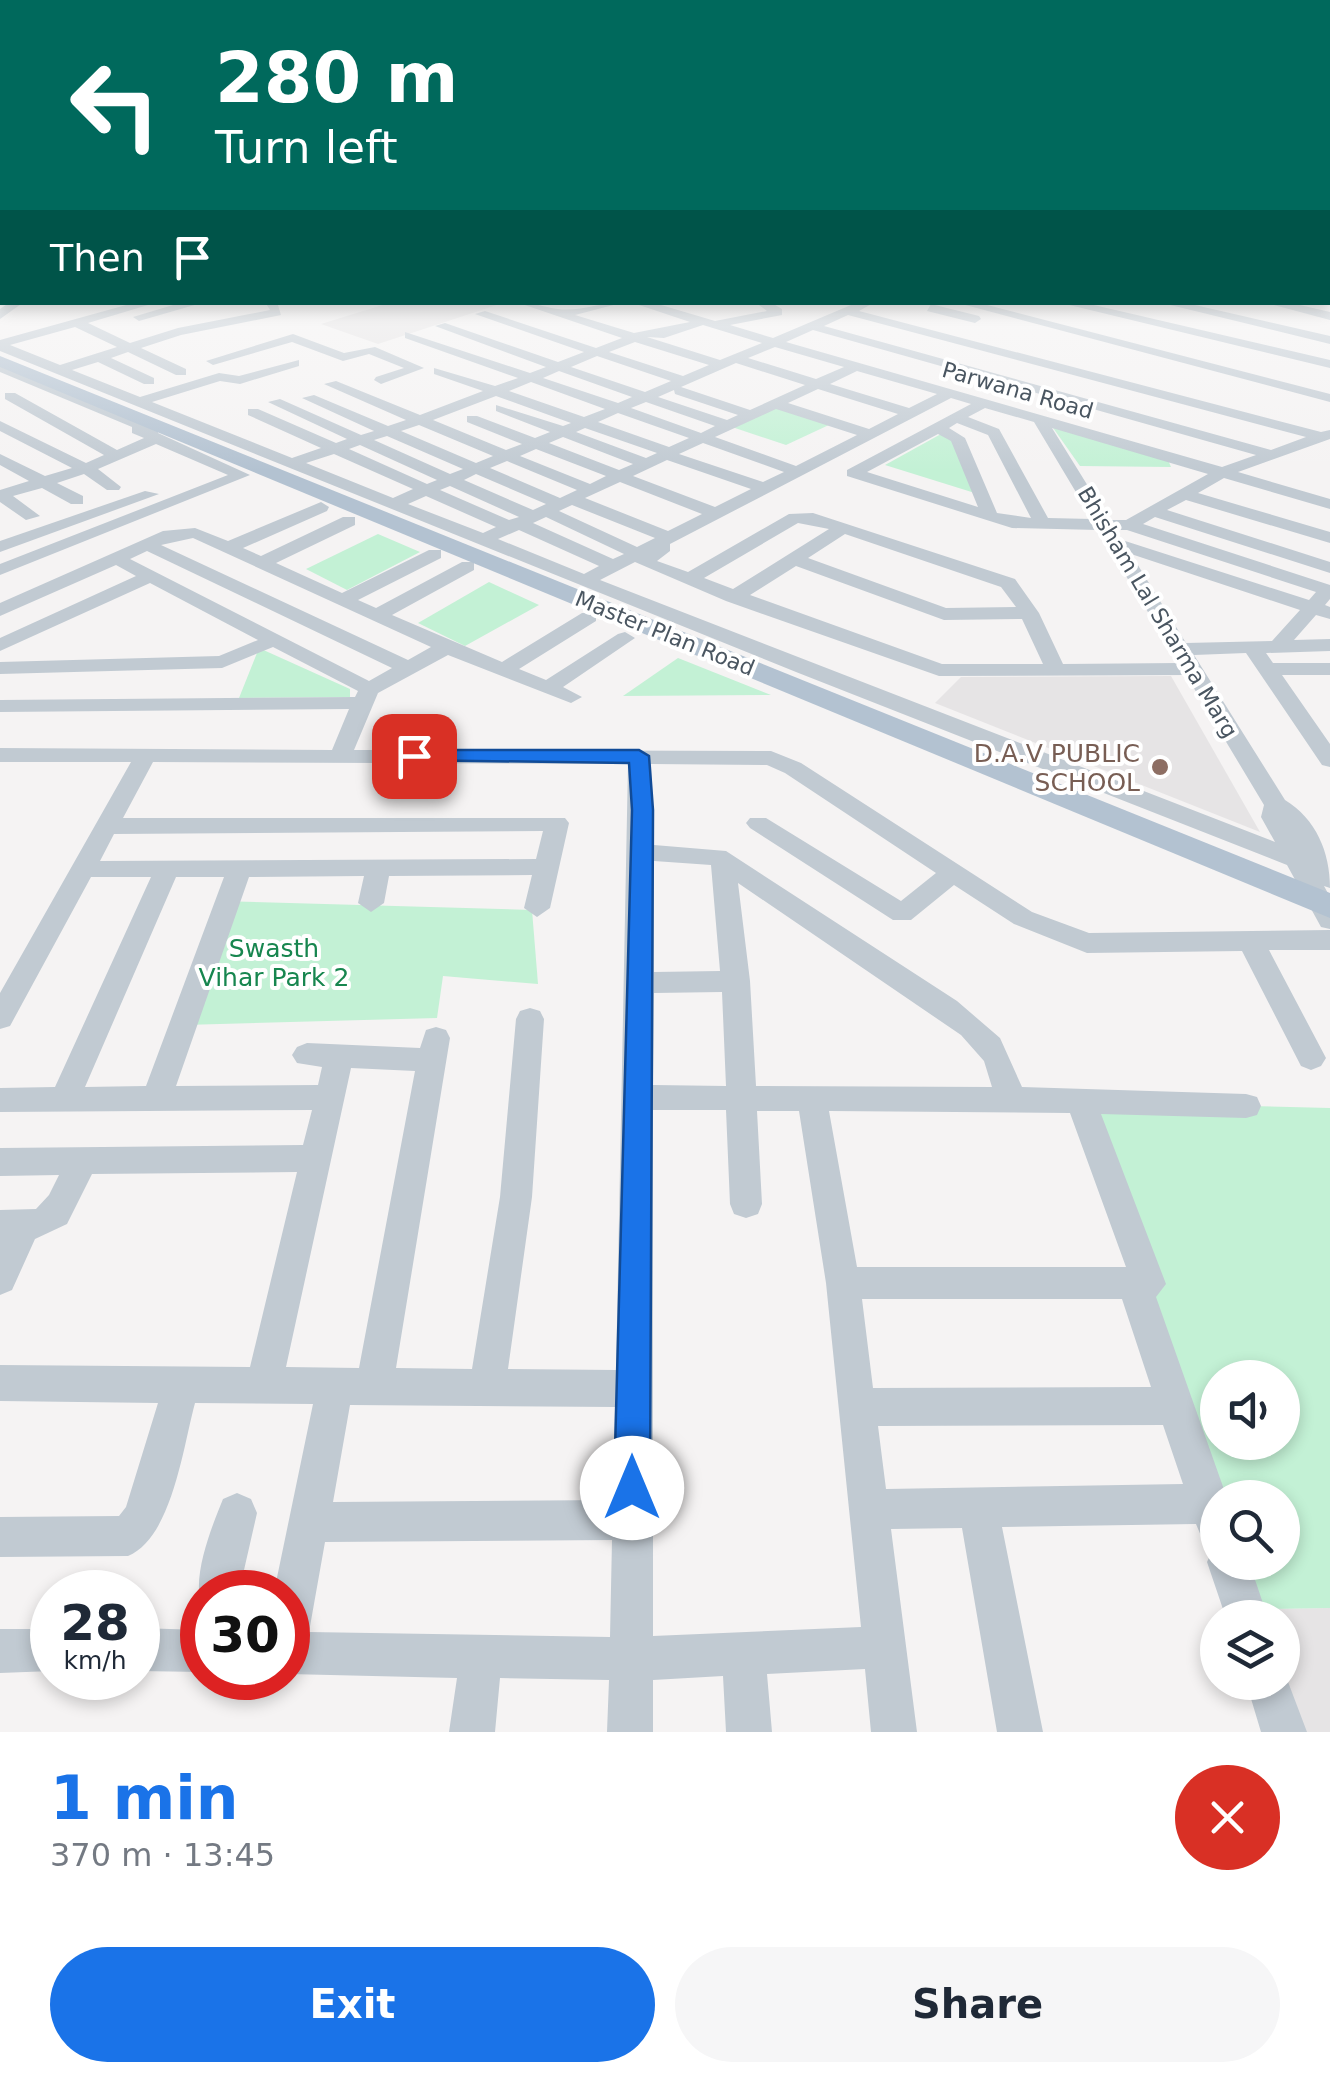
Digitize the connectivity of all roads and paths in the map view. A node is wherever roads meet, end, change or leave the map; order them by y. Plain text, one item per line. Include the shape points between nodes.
1 (126, 310) edge
2 (167, 310) edge
3 (212, 310) edge
4 (275, 310) edge
5 (495, 310) edge
6 (526, 310) edge
7 (541, 310) edge
8 (581, 310) edge
9 (662, 310) edge
10 (713, 310) edge
11 (760, 310) edge
12 (853, 310) edge
13 (891, 310) edge
14 (927, 310) edge
15 (941, 310) edge
16 (984, 310) edge
17 (1058, 310) edge
18 (1078, 310) edge
19 (1088, 310) edge
20 (1166, 310) edge
21 (1170, 310) edge
22 (1208, 310) edge
23 (1303, 310) edge
24 (122, 311) junction
25 (849, 312) junction
26 (481, 314) junction
27 (560, 314) junction
28 (912, 316) junction
29 (1330, 316) edge
30 (138, 317) junction
31 (544, 319) junction
32 (830, 320) junction
33 (736, 321) junction
34 (77, 323) junction
35 (707, 323) junction
36 (155, 324) junction
37 (895, 324) junction
38 (1156, 324) junction
39 (441, 326) junction
40 (811, 326) junction
41 (1034, 326) junction
42 (1268, 326) junction
43 (520, 327) junction
44 (1330, 330) edge
45 (176, 332) junction
46 (795, 332) junction
47 (876, 332) junction
48 (1143, 334) junction
49 (634, 337) junction
50 (482, 340) junction
51 (859, 340) junction
52 (1330, 340) edge
53 (1008, 341) junction
54 (771, 342) junction
55 (619, 343) junction
56 (1123, 344) junction
57 (1193, 346) junction
58 (0, 347) edge
59 (842, 347) junction
60 (256, 348) junction
61 (134, 349) junction
62 (992, 350) junction
63 (365, 351) junction
64 (330, 352) junction
65 (1108, 352) junction
66 (240, 353) junction
67 (590, 354) junction
68 (1330, 354) edge
69 (822, 356) junction
70 (101, 358) junction
71 (444, 359) junction
72 (973, 359) junction
73 (0, 364) edge
74 (720, 364) junction
75 (1330, 364) edge
76 (207, 366) junction
77 (558, 366) junction
78 (856, 366) junction
79 (958, 367) junction
80 (277, 368) junction
81 (58, 370) junction
82 (181, 372) junction
83 (1078, 372) junction
84 (1186, 372) dead end
85 (1280, 372) dead end
86 (317, 373) junction
87 (623, 374) dead end
88 (1330, 374) edge
89 (943, 376) junction
90 (531, 378) junction
91 (232, 379) junction
92 (381, 380) dead end
93 (1154, 380) junction
94 (149, 381) junction
95 (604, 382) junction
96 (677, 382) junction
97 (1063, 383) junction
98 (813, 384) junction
99 (922, 385) junction
100 (1137, 388) junction
101 (498, 390) junction
102 (112, 392) junction
103 (300, 394) dead end
104 (576, 394) junction
105 (950, 394) junction
106 (3, 395) edge
107 (643, 396) junction
108 (1120, 398) junction
109 (1330, 398) edge
110 (138, 402) junction
111 (770, 403) junction
112 (984, 404) junction
113 (91, 407) junction
114 (500, 408) dead end
115 (616, 408) junction
116 (1104, 408) junction
117 (253, 412) dead end
118 (909, 413) junction
119 (748, 414) junction
120 (1088, 417) junction
121 (472, 418) dead end
122 (957, 418) junction
123 (586, 420) junction
124 (1039, 420) junction
125 (418, 421) junction
126 (50, 422) junction
127 (726, 425) junction
128 (938, 428) junction
129 (1069, 428) junction
130 (4, 431) edge
131 (564, 431) junction
132 (386, 432) junction
133 (1327, 432) edge
134 (868, 433) junction
135 (158, 438) junction
136 (699, 438) junction
137 (361, 440) junction
138 (534, 442) junction
139 (1292, 445) junction
140 (332, 450) junction
141 (666, 453) junction
142 (1268, 454) junction
143 (116, 456) junction
144 (504, 456) junction
145 (0, 459) edge
146 (646, 462) junction
147 (1247, 462) junction
148 (291, 464) junction
149 (826, 465) dead end
150 (223, 467) junction
151 (85, 469) junction
152 (475, 469) junction
153 (796, 471) junction
154 (1221, 473) junction
155 (854, 474) junction
156 (618, 476) junction
157 (449, 479) junction
158 (42, 482) junction
159 (113, 486) dead end
160 (588, 489) junction
161 (424, 490) junction
162 (764, 492) junction
163 (1184, 494) junction
164 (0, 495) edge
165 (77, 500) dead end
166 (395, 503) junction
167 (1330, 504) edge
168 (320, 507) dead end
169 (1153, 511) junction
170 (715, 513) junction
171 (32, 516) dead end
172 (991, 518) junction
173 (349, 521) dead end
174 (522, 523) junction
175 (1042, 523) junction
176 (1105, 523) junction
177 (1129, 525) junction
178 (843, 528) junction
179 (596, 533) junction
180 (668, 538) junction
181 (1330, 538) edge
182 (146, 545) junction
183 (1120, 545) junction
184 (230, 546) junction
185 (0, 547) edge
186 (572, 548) junction
187 (637, 553) junction
188 (436, 554) dead end
189 (115, 558) junction
190 (794, 559) junction
191 (262, 562) junction
192 (544, 563) junction
193 (468, 566) dead end
194 (613, 566) junction
195 (1330, 568) edge
196 (0, 570) edge
197 (150, 576) junction
198 (689, 579) junction
199 (586, 580) junction
200 (1330, 591) edge
201 (733, 596) junction
202 (342, 600) junction
203 (2, 608) edge
204 (1321, 610) edge
205 (1029, 613) junction
206 (374, 616) junction
207 (589, 616) dead end
208 (625, 638) dead end
209 (274, 640) junction
210 (0, 645) edge
211 (1330, 645) edge
212 (446, 648) junction
213 (1181, 648) junction
214 (1252, 648) junction
215 (1276, 648) junction
216 (0, 668) edge
217 (408, 668) junction
218 (1194, 669) junction
219 (1267, 669) junction
220 (1056, 670) junction
221 (1322, 670) edge
222 (501, 671) junction
223 (547, 688) junction
224 (1330, 689) edge
225 (365, 696) junction
226 (572, 698) dead end
227 (0, 706) edge
228 (0, 755) edge
229 (146, 756) junction
230 (340, 756) junction
231 (639, 756) junction
232 (1330, 760) edge
233 (758, 823) dead end
234 (107, 826) junction
235 (642, 852) junction
236 (723, 861) junction
237 (547, 867) junction
238 (378, 868) junction
239 (166, 869) junction
240 (239, 869) junction
241 (83, 870) junction
242 (953, 872) junction
243 (1320, 883) edge
244 (371, 903) dead end
245 (538, 908) dead end
246 (1330, 940) edge
247 (1251, 942) junction
248 (736, 981) junction
249 (640, 983) junction
250 (0, 1018) edge
251 (530, 1019) dead end
252 (1311, 1058) dead end
253 (743, 1096) junction
254 (331, 1097) junction
255 (638, 1097) junction
256 (812, 1098) junction
257 (65, 1099) junction
258 (1009, 1099) junction
259 (0, 1100) edge
260 (156, 1100) junction
261 (1081, 1100) junction
262 (1246, 1106) dead end
263 (317, 1158) junction
264 (82, 1161) junction
265 (0, 1162) edge
266 (746, 1204) dead end
267 (12, 1226) edge
268 (0, 1280) edge
269 (1134, 1282) junction
270 (843, 1283) junction
271 (0, 1383) edge
272 (182, 1384) junction
273 (264, 1384) junction
274 (355, 1386) junction
275 (486, 1388) junction
276 (632, 1389) junction
277 (1175, 1406) junction
278 (857, 1407) junction
279 (1201, 1480) edge
280 (978, 1507) junction
281 (868, 1509) junction
282 (236, 1513) dead end
283 (1200, 1516) edge
284 (632, 1520) junction
285 (309, 1522) junction
286 (0, 1537) edge
287 (223, 1570) edge
288 (300, 1570) edge
289 (884, 1647) junction
290 (0, 1650) edge
291 (30, 1650) edge
292 (310, 1654) edge
293 (744, 1654) junction
294 (481, 1656) junction
295 (632, 1658) junction
296 (1274, 1700) edge
297 (472, 1732) edge
298 (630, 1732) edge
299 (748, 1732) edge
300 (894, 1732) edge
301 (1020, 1732) edge
302 (1284, 1732) edge

1 - 24 street
2 - 30 street
3 - 36 street
4 - 45 street
5 - 26 street
6 - 31 street
7 - 27 street
8 - 27 street
9 - 35 street, Parwana Road
10 - 33 street
11 - 33 street
12 - 25 street
13 - 28 street
14 - 28 street
15 - 41 street
16 - 41 street
17 - 41 street
18 - 48 street
19 - 38 street
20 - 38 street
21 - 68 street
22 - 42 street
23 - 29 street
24 - 30 street
24 - 34 street
25 - 32 street
25 - 37 street
26 - 39 street
26 - 43 street
27 - 31 street
27 - 49 street
28 - 37 street
28 - 53 street
30 - 36 street
31 - 43 street
31 - 55 street
32 - 40 street
32 - 47 street
33 - 35 street
34 - 58 street
34 - 61 street
35 - 49 street
35 - 54 street, Parwana Road
36 - 45 street
37 - 47 street
37 - 62 street
38 - 48 street
38 - 57 street
39 - 50 street
39 - 71 street via 409,336
40 - 46 street
40 - 51 street
41 - 53 street
41 - 56 street
41 - 65 street
42 - 44 street via 1280,318
42 - 52 street
43 - 50 street
43 - 67 street
45 - 61 street
46 - 54 street
46 - 59 street
47 - 51 street
47 - 72 street
48 - 56 street
48 - 57 street
49 - 55 street
49 - 74 street
50 - 71 street
50 - 77 street
51 - 59 street
51 - 79 street
53 - 62 street
53 - 93 street
54 - 69 street, Parwana Road
54 - 74 street
55 - 67 street
55 - 74 street
56 - 57 street
56 - 65 street
57 - 75 street
57 - 85 street
57 - 88 street
57 - 109 street
58 - 81 street
58 - 174 main road, Master Plan Road
59 - 69 street
59 - 89 street
60 - 64 street via 293,338
60 - 66 street
60 - 86 street
61 - 70 street
61 - 82 street
62 - 72 street
62 - 83 street
63 - 64 street via 347,357
63 - 71 street via 393,341
63 - 92 street via 417,368
64 - 86 street
65 - 84 street
66 - 76 street
66 - 80 street
67 - 77 street
67 - 96 street
69 - 78 street, Parwana Road
70 - 81 street
70 - 94 street
71 - 90 street
71 - 101 street
72 - 79 street
72 - 97 street
73 - 113 street
73 - 243 main road, Master Plan Road
74 - 96 street
74 - 98 street
76 - 82 street
76 - 91 street
77 - 90 street
77 - 95 street
78 - 98 street
78 - 99 street, Parwana Road
79 - 89 street
79 - 116 street
80 - 86 street
80 - 91 street
81 - 102 street
82 - 94 street
83 - 97 street
83 - 100 street
86 - 125 street
87 - 95 street
89 - 99 street
89 - 120 street
90 - 101 street
90 - 104 street
91 - 110 street
91 - 137 street
93 - 100 street
93 - 133 street
94 - 102 street
95 - 104 street
95 - 107 street
96 - 107 street
96 - 111 street
96 - 119 street
97 - 108 street
98 - 111 street
98 - 118 street
99 - 105 street, Parwana Road
100 - 108 street
100 - 133 street
101 - 123 street
101 - 125 street
102 - 110 street
103 - 132 street
104 - 115 street
105 - 112 street, Parwana Road
105 - 118 street
106 - 126 street
107 - 115 street
107 - 127 street
108 - 116 street
108 - 139 street
110 - 148 street
111 - 119 street
111 - 134 street
112 - 122 street
112 - 124 street, Parwana Road
113 - 126 street
113 - 135 street
113 - 243 street
114 - 131 street
115 - 123 street
115 - 136 street
116 - 120 street
116 - 142 street
117 - 140 street
118 - 134 street
119 - 127 street
120 - 129 street
120 - 147 street
121 - 138 street
122 - 128 street
122 - 175 street via 994,432
123 - 131 street
123 - 141 street
124 - 129 street, Parwana Road
124 - 176 street, Bhisham Lal Sharma Marg
125 - 132 street
125 - 144 street
126 - 130 street
126 - 143 street
127 - 136 street
128 - 155 street
128 - 172 street via 957,438
129 - 154 street, Parwana Road
130 - 151 street
131 - 138 street
131 - 146 street
132 - 137 street
132 - 152 street
133 - 139 street
134 - 153 street
135 - 143 street
135 - 150 street
136 - 141 street
136 - 153 street
137 - 140 street
137 - 157 street
138 - 144 street
138 - 156 street
139 - 142 street
140 - 148 street
140 - 161 street
141 - 146 street
141 - 162 street
142 - 147 street
143 - 151 street
144 - 152 street
144 - 160 street
145 - 158 street
146 - 156 street
147 - 154 street
148 - 166 street
149 - 155 street
150 - 185 street
150 - 196 street via 242,475
151 - 158 street
151 - 159 street
152 - 157 street
152 - 174 street
153 - 162 street
154 - 163 street
154 - 167 street, Parwana Road
155 - 172 street
156 - 160 street
156 - 170 street
157 - 161 street
157 - 174 street
158 - 164 street
158 - 165 street
160 - 174 street
161 - 166 street
161 - 174 street
162 - 170 street
162 - 198 street via 644,560
163 - 169 street
163 - 181 street
164 - 171 street
166 - 174 street
168 - 184 street
169 - 177 street
169 - 195 street
170 - 180 street
172 - 175 street
173 - 191 street
174 - 179 street
174 - 180 street
174 - 186 street
174 - 192 street
174 - 243 main road, Master Plan Road
175 - 176 street
176 - 177 street
176 - 183 street, Bhisham Lal Sharma Marg
177 - 200 street
178 - 190 street
178 - 198 street via 799,516
178 - 205 street via 1008,583
179 - 186 street
179 - 187 street
180 - 187 street
182 - 184 street via 196,533
182 - 189 street
182 - 217 street
183 - 204 street
183 - 213 street, Bhisham Lal Sharma Marg
184 - 191 street
186 - 192 street
186 - 194 street
187 - 194 street
188 - 202 street
189 - 197 street
189 - 203 street
190 - 201 street
190 - 205 street via 944,614
191 - 202 street
192 - 199 street
193 - 206 street
194 - 199 street
197 - 209 street
197 - 210 street
198 - 201 street
199 - 243 street
200 - 204 street
201 - 220 street via 924,667
202 - 206 street
204 - 215 street
205 - 220 street
206 - 212 street
207 - 222 street
208 - 223 street
209 - 216 street via 222,662
209 - 225 street
211 - 215 street
212 - 217 street
212 - 222 street
213 - 214 street
213 - 218 street, Bhisham Lal Sharma Marg
214 - 215 street
214 - 219 street
217 - 225 street
218 - 220 street
218 - 243 street, Bhisham Lal Sharma Marg via 1276,804 1273,817
219 - 221 street
219 - 232 street
221 - 224 street
222 - 223 street
223 - 226 street
225 - 227 street
225 - 230 street
228 - 229 street
229 - 230 street
229 - 234 street
230 - 231 street
231 - 235 street
231 - 242 street via 783,762
233 - 242 street via 902,914
234 - 237 street via 557,823
234 - 241 street
235 - 236 street via 706,854
235 - 249 street
236 - 248 street
236 - 258 street via 980,1032 998,1053
237 - 238 street
237 - 245 street
238 - 240 street
238 - 244 street
239 - 240 street
239 - 241 street
239 - 257 street
240 - 260 street
241 - 250 street
242 - 247 street via 1023,918 1087,944
246 - 247 street
247 - 252 street
248 - 249 street
248 - 253 street
249 - 255 street
251 - 275 street via 516,1197
253 - 255 street
253 - 256 street
253 - 266 street
254 - 260 street
254 - 263 street
254 - 274 street via 323,1056 434,1049
255 - 276 street
256 - 258 street
256 - 270 street
257 - 259 street
257 - 260 street
258 - 261 street
261 - 262 street
261 - 269 street via 1149,1284
263 - 264 street
263 - 273 street
264 - 265 street
264 - 267 street via 52,1219 36,1227
267 - 268 street
269 - 270 street
269 - 277 street
270 - 278 street
271 - 272 street
272 - 273 street
272 - 286 street via 143,1518 128,1536
273 - 274 street
274 - 275 street
274 - 285 street
275 - 276 street
276 - 284 street
277 - 278 street
277 - 279 street
278 - 281 street
280 - 281 street
280 - 283 street
280 - 301 street
281 - 289 street
282 - 287 street
284 - 285 street
284 - 295 street
285 - 288 street
289 - 293 street
289 - 300 street
290 - 291 street
292 - 294 street
293 - 295 street
293 - 299 street
294 - 295 street
294 - 297 street
295 - 298 street
296 - 302 street

